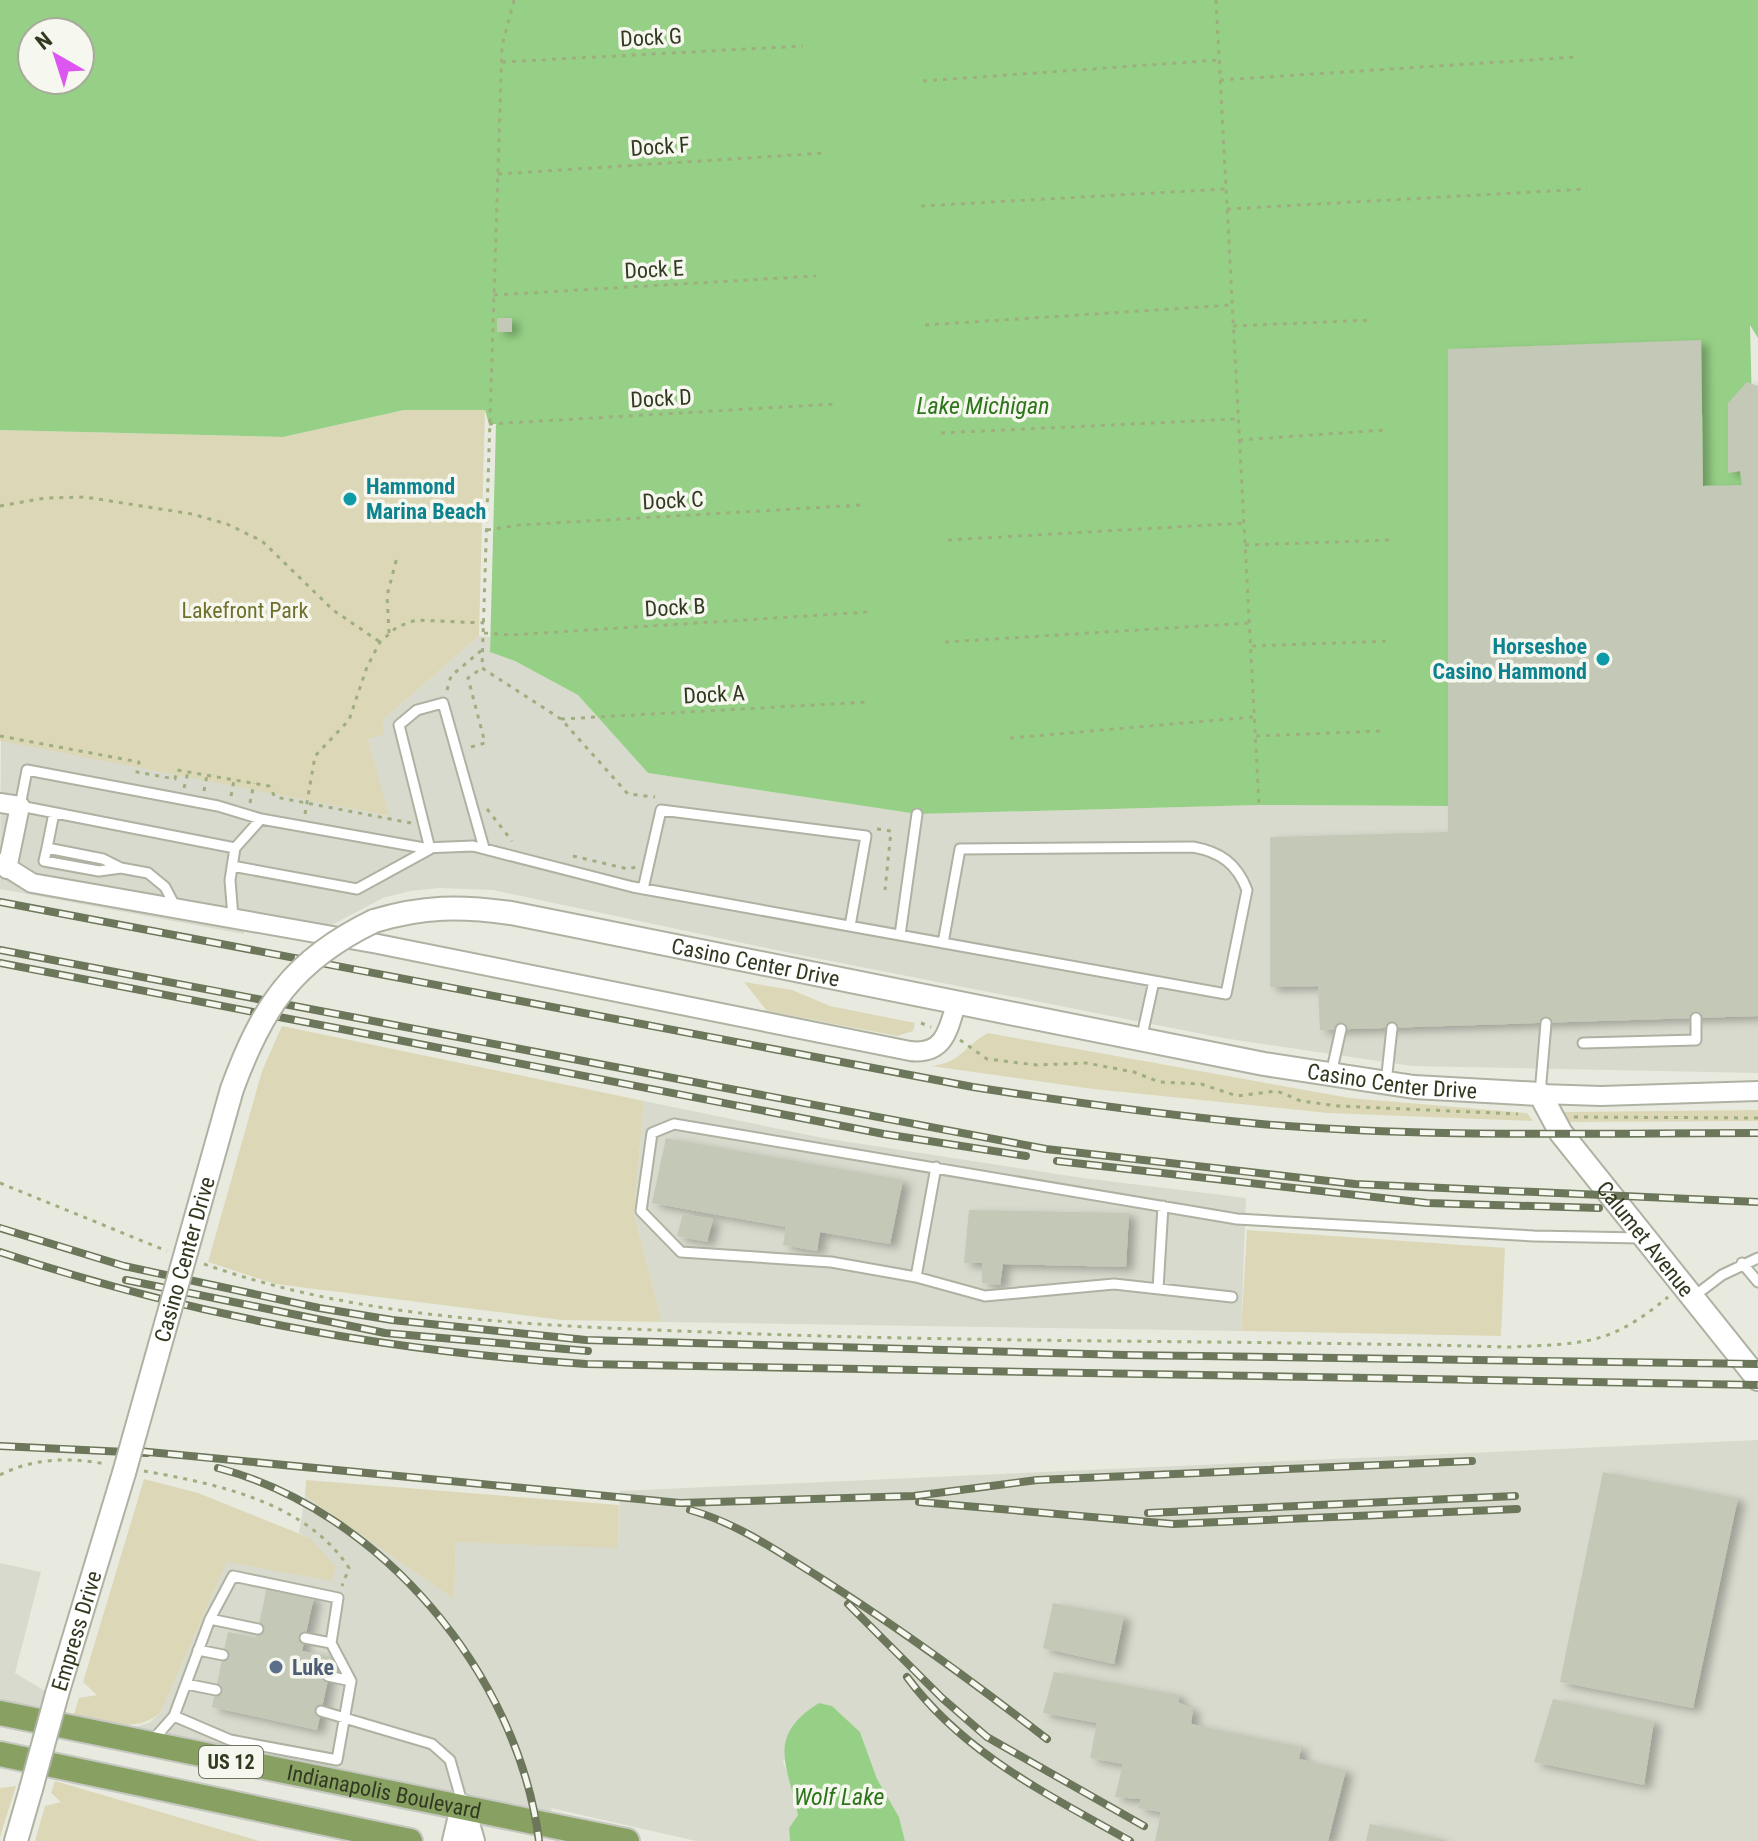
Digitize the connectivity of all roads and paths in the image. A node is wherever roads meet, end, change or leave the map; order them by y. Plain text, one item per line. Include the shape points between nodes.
1 (514, 0) edge
2 (1216, 0) edge
3 (803, 46) dead end
4 (1576, 57) dead end
5 (1219, 60) junction
6 (502, 62) junction
7 (1220, 80) junction
8 (923, 81) dead end
9 (824, 153) dead end
10 (498, 174) junction
11 (1226, 189) junction
12 (1587, 189) dead end
13 (921, 206) dead end
14 (1227, 209) junction
15 (816, 276) dead end
16 (494, 295) junction
17 (1232, 305) junction
18 (1372, 320) dead end
19 (925, 325) dead end
20 (1233, 326) junction
21 (835, 404) dead end
22 (1238, 419) junction
23 (489, 424) junction
24 (1385, 430) dead end
25 (941, 433) dead end
26 (1239, 440) junction
27 (862, 505) dead end
28 (0, 506) edge
29 (1244, 523) junction
30 (487, 530) junction
31 (948, 540) dead end
32 (1392, 540) dead end
33 (1245, 545) junction
34 (397, 557) dead end
35 (868, 612) dead end
36 (484, 623) junction
37 (1249, 623) junction
38 (389, 633) junction
39 (484, 633) junction
40 (1392, 641) dead end
41 (380, 642) junction
42 (945, 642) dead end
43 (1251, 646) junction
44 (483, 649) junction
45 (482, 668) junction
46 (868, 702) dead end
47 (443, 703) junction
48 (1254, 717) junction
49 (561, 719) junction
50 (1380, 731) dead end
51 (0, 736) edge
52 (1255, 736) junction
53 (1010, 738) dead end
54 (468, 748) dead end
55 (234, 780) junction
56 (254, 783) junction
57 (652, 797) junction
58 (667, 799) dead end
59 (482, 801) dead end
60 (0, 803) edge
61 (307, 803) junction
62 (1259, 805) dead end
63 (20, 806) junction
64 (228, 809) junction
65 (649, 810) dead end
66 (54, 813) junction
67 (917, 814) dead end
68 (247, 815) junction
69 (261, 819) junction
70 (424, 826) junction
71 (303, 827) junction
72 (876, 829) dead end
73 (514, 843) dead end
74 (235, 848) junction
75 (484, 848) junction
76 (430, 849) junction
77 (571, 856) dead end
78 (637, 864) dead end
79 (4, 866) edge
80 (232, 866) junction
81 (643, 889) junction
82 (885, 890) dead end
83 (175, 906) junction
84 (233, 917) junction
85 (850, 926) junction
86 (900, 935) junction
87 (943, 943) junction
88 (1154, 981) junction
89 (956, 1004) junction
90 (1696, 1018) dead end
91 (1546, 1023) dead end
92 (1392, 1028) dead end
93 (1341, 1029) dead end
94 (1141, 1040) junction
95 (1583, 1043) dead end
96 (968, 1044) dead end
97 (1331, 1074) junction
98 (1386, 1083) junction
99 (1758, 1091) edge
100 (1540, 1094) junction
101 (1527, 1115) dead end
102 (1567, 1116) dead end
103 (1758, 1118) edge
104 (936, 1167) junction
105 (0, 1183) edge
106 (1163, 1206) junction
107 (1645, 1238) junction
108 (173, 1254) dead end
109 (1758, 1258) edge
110 (200, 1263) dead end
111 (1742, 1263) junction
112 (916, 1277) junction
113 (1758, 1282) edge
114 (1158, 1289) junction
115 (1688, 1291) junction
116 (1232, 1297) dead end
117 (1758, 1379) edge
118 (125, 1469) junction
119 (0, 1475) edge
120 (338, 1598) junction
121 (210, 1619) junction
122 (258, 1629) dead end
123 (305, 1638) dead end
124 (331, 1643) junction
125 (198, 1650) junction
126 (223, 1655) dead end
127 (328, 1676) dead end
128 (351, 1681) junction
129 (186, 1684) junction
130 (216, 1690) dead end
131 (321, 1711) dead end
132 (0, 1713) edge
133 (174, 1716) junction
134 (345, 1717) junction
135 (149, 1745) junction
136 (0, 1754) edge
137 (463, 1806) junction
138 (292, 1817) junction
139 (16, 1841) edge
140 (346, 1841) edge
141 (410, 1841) edge
142 (454, 1841) edge
143 (473, 1841) edge
144 (627, 1841) edge

1 - 6 path
2 - 5 path
3 - 6 path, Dock G
4 - 7 path
5 - 7 path
5 - 8 path
6 - 10 path
7 - 11 path
9 - 10 path, Dock F
10 - 16 path
11 - 13 path
11 - 14 path
12 - 14 path
14 - 17 path
15 - 16 path, Dock E
16 - 23 path
17 - 19 path
17 - 20 path
18 - 20 path
20 - 22 path
21 - 23 path, Dock D
22 - 25 path
22 - 26 path
23 - 30 path
24 - 26 path
26 - 29 path
27 - 30 path, Dock C
28 - 41 path via 85,497 227,524 262,541 333,610
29 - 31 path
29 - 33 path
30 - 36 path
32 - 33 path
33 - 37 path
34 - 38 path via 387,596
35 - 39 path, Dock B
36 - 38 path via 416,620
36 - 39 path
37 - 42 path
37 - 43 path
38 - 41 path
39 - 44 path
40 - 43 path
41 - 61 path via 349,720 315,756
43 - 48 path
44 - 45 path
44 - 47 path via 451,676
45 - 49 path
45 - 54 path via 468,678 485,743
46 - 49 path, Dock A
47 - 70 lane via 417,710 399,725
47 - 75 lane
48 - 52 path
48 - 53 path
49 - 57 path via 628,794
50 - 52 path
51 - 55 path via 139,762 137,772 175,779 177,770
52 - 62 path
55 - 56 path
55 - 64 path
56 - 61 path via 269,786 275,797
56 - 68 path
57 - 58 path
57 - 65 path
59 - 73 path
60 - 63 street
61 - 70 path
61 - 71 path
63 - 64 lane via 27,770
63 - 66 lane
63 - 79 street
64 - 68 lane
66 - 74 lane
66 - 83 lane via 47,848 103,859 157,878
67 - 86 lane
68 - 69 lane
69 - 71 lane
69 - 74 lane
70 - 76 lane
71 - 76 lane
72 - 82 path via 891,831
74 - 80 lane
75 - 76 lane
75 - 81 lane
76 - 80 lane via 357,889
77 - 78 path via 628,869
79 - 83 street via 32,883
80 - 84 lane
81 - 85 lane
81 - 85 lane via 661,810 866,836
83 - 84 street
84 - 89 street via 920,1052 944,1040
85 - 86 lane
86 - 87 lane
87 - 88 lane
87 - 88 lane via 960,849 1172,845 1218,854 1235,867 1247,890 1226,994
88 - 94 lane
89 - 94 street, Casino Center Drive
89 - 118 street, Casino Center Drive, bridge via 511,913 457,906 374,921 321,951 284,986 251,1037
90 - 95 lane via 1696,1040
91 - 100 lane
92 - 98 lane
93 - 97 lane
94 - 97 street, Casino Center Drive
96 - 101 path via 987,1059 1086,1063 1159,1082 1201,1084 1237,1096 1277,1091 1338,1106
97 - 98 street, Casino Center Drive
98 - 100 street, Casino Center Drive
99 - 100 street, Casino Center Drive
100 - 107 street, Calumet Avenue via 1561,1133
102 - 103 path
104 - 106 lane
104 - 112 lane
104 - 112 lane via 674,1124 652,1133 641,1211 681,1252 831,1262
105 - 108 path
106 - 107 lane via 1237,1219
106 - 114 lane
107 - 115 street, Calumet Avenue
109 - 111 lane
110 - 115 path via 266,1286 514,1324 854,1337 1572,1344 1613,1336
111 - 113 lane
111 - 115 lane
112 - 114 lane via 985,1296 1114,1284
114 - 116 lane
115 - 117 street, Calumet Avenue
118 - 119 path via 79,1459 35,1462
118 - 120 path via 231,1489 314,1529 349,1568
118 - 139 street, Empress Drive, bridge
120 - 121 lane via 233,1576
120 - 124 lane
121 - 122 lane
121 - 125 lane
123 - 124 lane
124 - 128 lane
125 - 126 lane
125 - 129 lane
127 - 128 lane
128 - 134 lane
129 - 130 lane
129 - 133 lane
131 - 134 lane
132 - 135 main road, Indianapolis Boulevard / US 12
133 - 134 lane via 230,1740 337,1760
133 - 135 lane
134 - 137 lane via 432,1744 450,1760
135 - 137 main road, Indianapolis Boulevard / US 12
136 - 138 main road, Indianapolis Boulevard / US 12
137 - 142 street
137 - 143 street
137 - 144 main road, Indianapolis Boulevard / US 12
138 - 140 main road
138 - 141 main road, Indianapolis Boulevard / US 12

